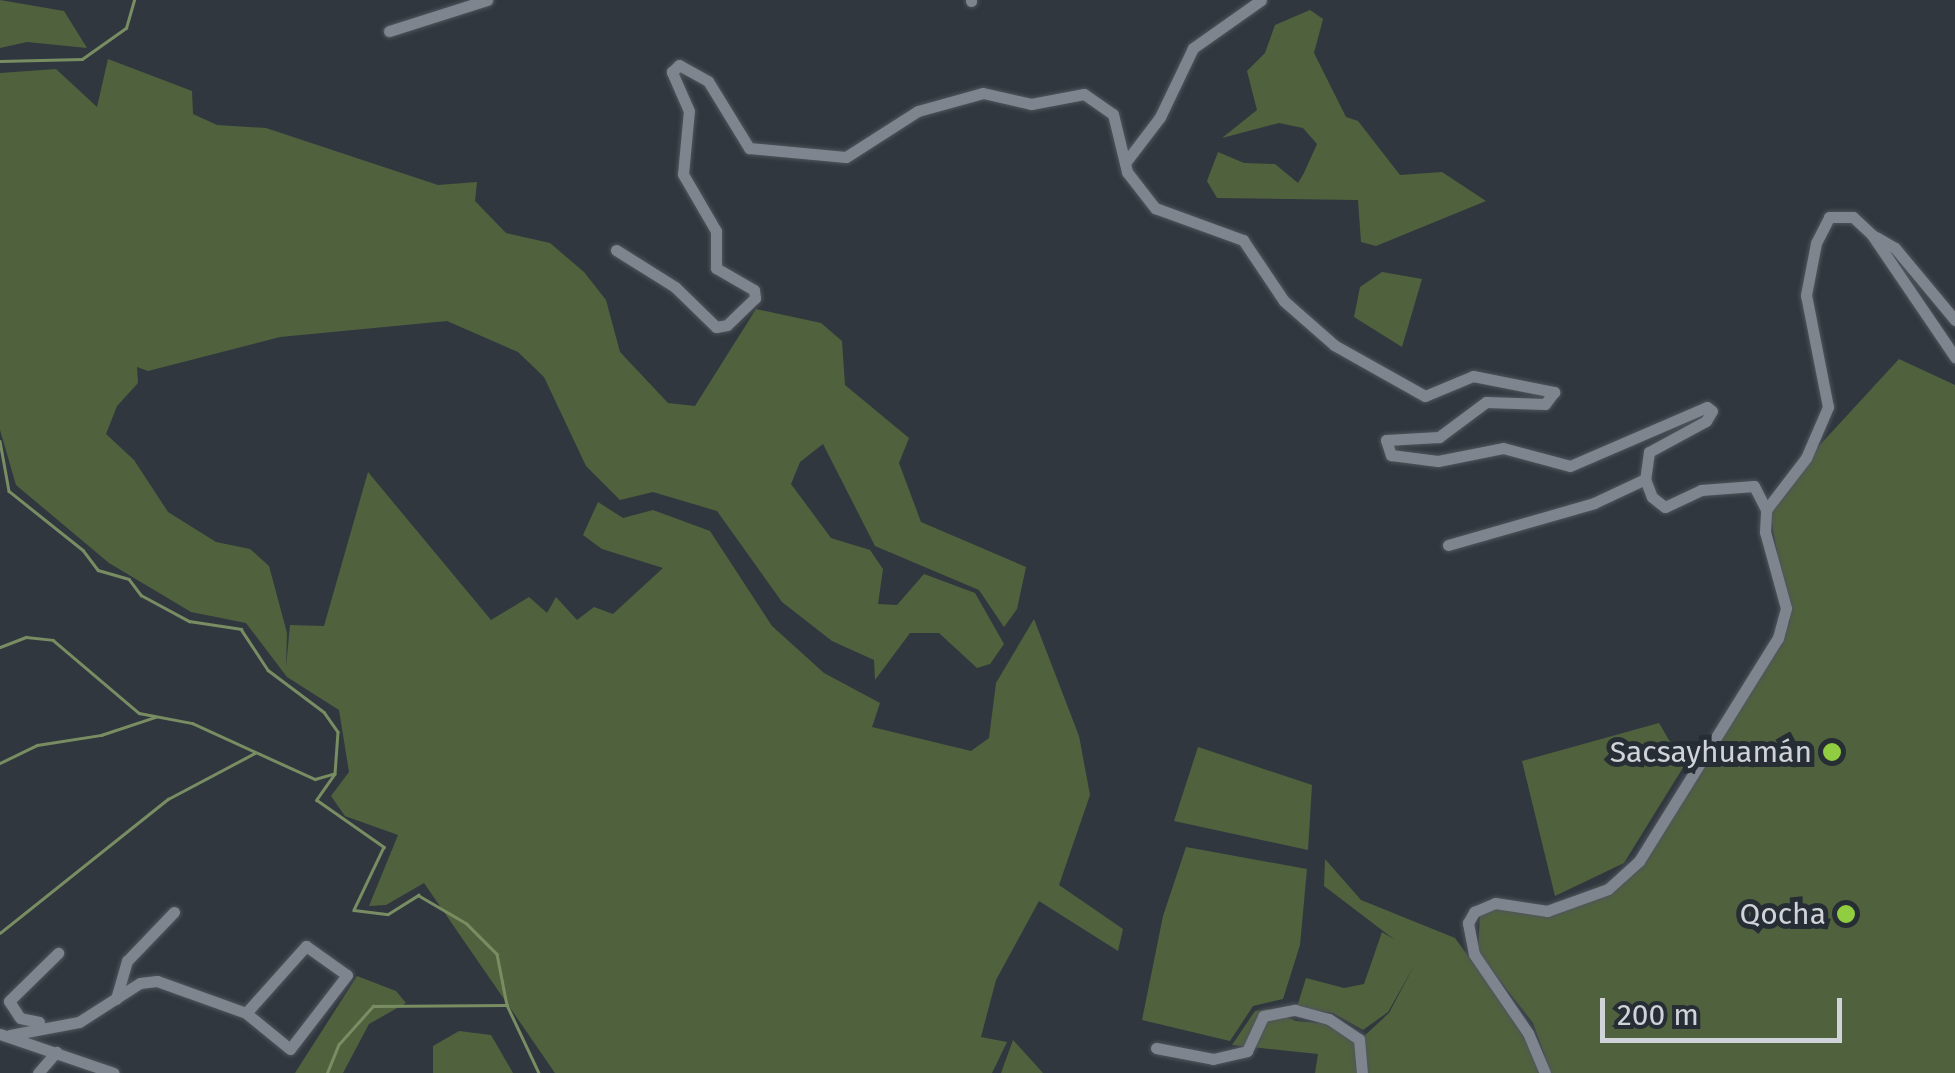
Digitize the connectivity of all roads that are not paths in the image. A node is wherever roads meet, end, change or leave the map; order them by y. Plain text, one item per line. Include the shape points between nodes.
1 (487, 0) edge
2 (1261, 0) edge
3 (389, 31) dead end
4 (1125, 163) junction
5 (1872, 235) junction
6 (616, 250) dead end
7 (1955, 320) edge
8 (1955, 357) edge
9 (1646, 479) junction
10 (1783, 482) junction
11 (1754, 486) junction
12 (1766, 510) junction
13 (1448, 545) dead end
14 (174, 912) dead end
15 (58, 953) dead end
16 (116, 999) junction
17 (246, 1012) junction
18 (46, 1026) junction
19 (5, 1035) edge
20 (1156, 1048) dead end
21 (56, 1052) junction
22 (38, 1073) edge
23 (114, 1073) edge
24 (1362, 1073) edge
25 (1545, 1073) edge

1 - 3 street
2 - 4 street via 1193,48 1160,117
4 - 6 street via 1113,114 1079,93 1031,104 983,93 918,111 846,157 749,148 708,81 679,65 672,72 688,111 682,174 716,231 716,268 754,290 755,298 727,325 716,326 675,286
4 - 9 street via 1155,208 1243,240 1304,321 1425,396 1472,376 1554,392 1544,404 1486,402 1439,437 1386,440 1391,455 1438,461 1503,448 1570,466 1708,406 1706,421 1650,452
5 - 7 street via 1895,248
5 - 8 street
5 - 10 street via 1839,213 1821,226 1806,296 1828,408 1806,458
9 - 11 street via 1652,497 1665,507 1701,490
9 - 13 street via 1594,504
10 - 11 street
10 - 12 street
11 - 12 street
12 - 25 street via 1786,608 1782,628 1638,861 1608,890 1547,911 1495,903 1468,922 1474,954 1528,1032
14 - 16 street via 127,961
15 - 18 street via 9,1001 20,1018
16 - 17 street via 140,983 156,982
16 - 18 street via 78,1022
17 - 17 street via 290,1049 347,975 306,946
18 - 19 street
19 - 21 street
20 - 24 street via 1213,1059 1246,1051 1264,1016 1295,1010 1329,1019 1359,1039
21 - 22 street
21 - 23 street

